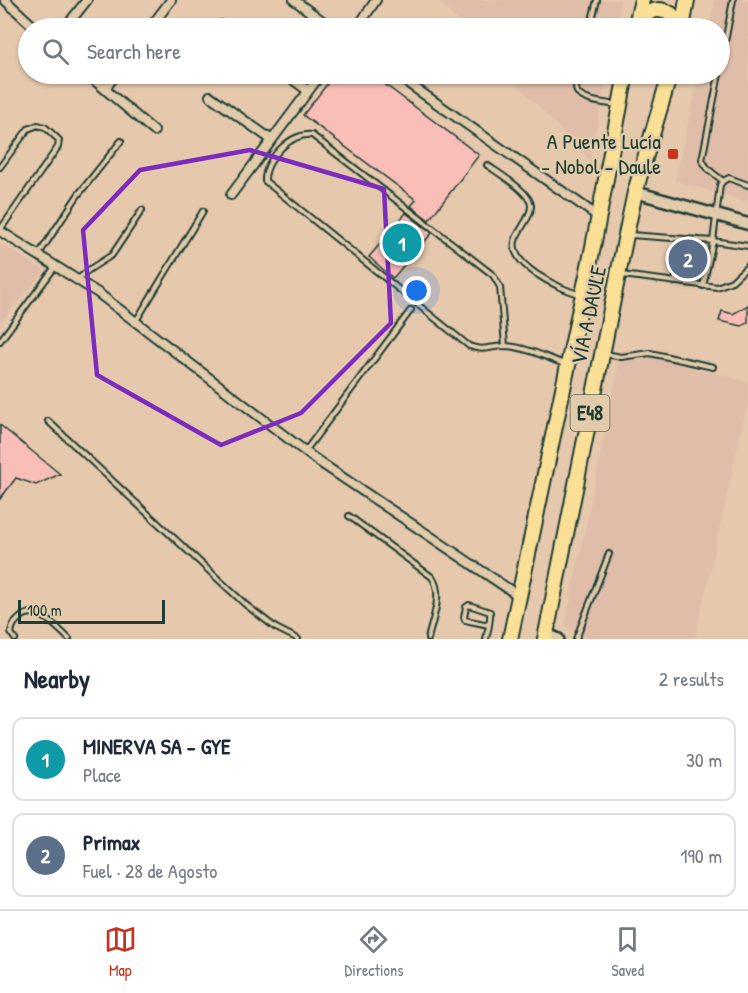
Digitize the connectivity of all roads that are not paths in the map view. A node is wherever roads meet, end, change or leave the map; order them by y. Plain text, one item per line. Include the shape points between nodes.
1 (5, 0) edge
2 (87, 0) edge
3 (171, 0) edge
4 (294, 0) edge
5 (376, 0) edge
6 (597, 0) edge
7 (642, 0) edge
8 (687, 0) edge
9 (733, 0) edge
10 (303, 3) edge
11 (24, 18) edge
12 (73, 18) edge
13 (158, 18) edge
14 (320, 18) edge
15 (364, 18) edge
16 (592, 18) edge
17 (638, 18) edge
18 (642, 18) edge
19 (674, 18) edge
20 (683, 18) edge
21 (729, 18) edge
22 (99, 84) edge
23 (109, 84) edge
24 (299, 84) edge
25 (312, 84) edge
26 (409, 84) edge
27 (577, 84) edge
28 (625, 84) edge
29 (667, 84) edge
30 (717, 84) edge
31 (105, 89) junction
32 (307, 90) junction
33 (210, 96) dead end
34 (620, 105) junction
35 (154, 131) dead end
36 (272, 140) junction
37 (121, 141) dead end
38 (487, 165) dead end
39 (0, 167) edge
40 (723, 181) junction
41 (748, 185) edge
42 (635, 192) junction
43 (231, 195) dead end
44 (142, 210) dead end
45 (203, 211) dead end
46 (716, 214) junction
47 (598, 217) junction
48 (748, 224) edge
49 (1, 233) edge
50 (626, 234) junction
51 (686, 239) junction
52 (713, 241) junction
53 (748, 246) edge
54 (685, 247) dead end
55 (38, 255) junction
56 (56, 266) junction
57 (748, 266) edge
58 (680, 269) dead end
59 (618, 275) junction
60 (78, 279) junction
61 (674, 282) junction
62 (703, 286) junction
63 (583, 295) junction
64 (411, 310) dead end
65 (135, 321) junction
66 (0, 341) edge
67 (505, 346) junction
68 (602, 353) junction
69 (568, 365) junction
70 (713, 367) dead end
71 (48, 421) dead end
72 (305, 451) junction
73 (349, 516) dead end
74 (609, 554) dead end
75 (519, 596) junction
76 (489, 625) junction
77 (550, 637) edge
78 (15, 639) edge
79 (69, 639) edge
80 (298, 639) edge
81 (428, 639) edge
82 (486, 639) edge
83 (510, 639) edge
84 (576, 639) edge

1 - 11 street
2 - 12 street
3 - 13 street
4 - 10 street
5 - 15 street
6 - 16 lane
7 - 17 highway
8 - 20 highway
9 - 21 lane
10 - 14 street
18 - 19 highway via 658,9
22 - 31 street
23 - 31 street
24 - 32 street
25 - 32 street
26 - 47 street
27 - 34 lane via 579,94 589,99
28 - 34 highway, VÍA A DAULE / E48
29 - 42 highway, VÍA A DAULE / E48
30 - 40 lane via 702,160
31 - 35 street
32 - 36 street
33 - 36 street
34 - 47 highway, VÍA A DAULE / E48
36 - 43 street
37 - 55 lane
38 - 63 lane via 523,191 531,204 515,239 516,254 540,276 568,292
39 - 49 lane via 34,126 45,127 59,140
40 - 41 lane via 729,178
40 - 46 lane
42 - 46 street
42 - 50 highway, VÍA A DAULE / E48
44 - 60 lane via 112,255
45 - 65 lane
46 - 48 street
46 - 52 lane
47 - 63 highway, VÍA A DAULE / E48
49 - 55 street
50 - 51 lane
50 - 59 highway, VÍA A DAULE / E48
51 - 52 lane
51 - 54 lane
52 - 53 lane
52 - 62 lane
55 - 56 street
56 - 60 street
56 - 66 lane
57 - 62 lane via 717,287
58 - 61 lane
59 - 61 lane
59 - 68 highway, VÍA A DAULE / E48
60 - 65 street
61 - 62 lane
63 - 69 highway, VÍA A DAULE / E48
64 - 72 lane
65 - 72 street
67 - 67 lane via 480,350 469,346 265,181 267,167 286,144 298,136 312,135 494,275 500,287
67 - 69 lane
68 - 70 lane via 621,357 650,353
68 - 77 highway, VÍA A DAULE / E48
69 - 75 highway, VÍA A DAULE / E48
71 - 80 lane via 246,605
72 - 75 street
73 - 81 lane via 437,584
74 - 84 lane
75 - 83 highway, VÍA A DAULE / E48
76 - 76 lane via 465,620 466,607 489,610
76 - 82 lane
78 - 79 lane via 11,633 14,623 29,613 39,614

